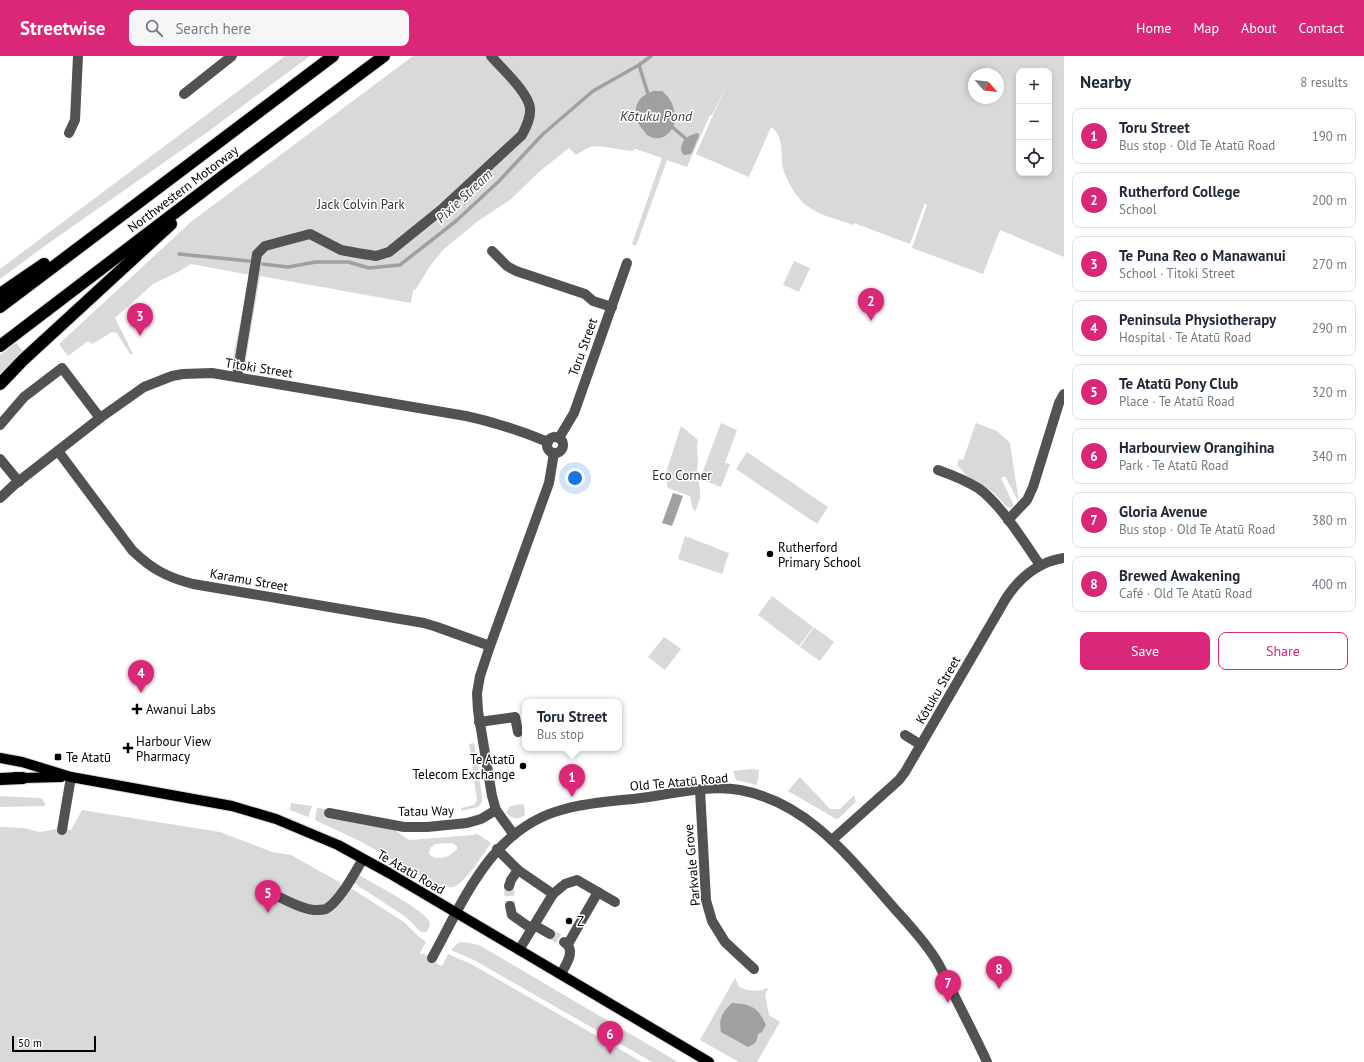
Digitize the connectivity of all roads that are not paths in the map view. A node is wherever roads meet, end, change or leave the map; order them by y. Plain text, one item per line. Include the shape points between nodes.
1 (78, 56) edge
2 (232, 56) edge
3 (333, 56) edge
4 (384, 56) edge
5 (491, 56) edge
6 (184, 94) dead end
7 (69, 133) dead end
8 (177, 173) junction
9 (223, 176) junction
10 (492, 251) dead end
11 (627, 263) dead end
12 (0, 294) edge
13 (0, 307) edge
14 (612, 307) junction
15 (0, 346) edge
16 (237, 377) junction
17 (0, 384) edge
18 (1064, 394) edge
19 (100, 418) junction
20 (0, 425) edge
21 (559, 438) junction
22 (548, 442) junction
23 (58, 451) junction
24 (554, 453) junction
25 (0, 459) edge
26 (938, 470) dead end
27 (19, 482) junction
28 (0, 498) edge
29 (1008, 520) junction
30 (1064, 558) edge
31 (1040, 564) junction
32 (490, 646) junction
33 (479, 722) junction
34 (518, 732) dead end
35 (905, 735) dead end
36 (921, 745) junction
37 (0, 758) edge
38 (0, 774) edge
39 (71, 777) junction
40 (23, 778) junction
41 (0, 779) edge
42 (700, 790) junction
43 (496, 810) junction
44 (329, 813) dead end
45 (62, 830) dead end
46 (514, 835) junction
47 (832, 840) junction
48 (497, 849) junction
49 (363, 859) junction
50 (518, 870) junction
51 (509, 886) tunnel mouth
52 (598, 892) junction
53 (553, 894) junction
54 (279, 897) dead end
55 (615, 902) dead end
56 (510, 906) tunnel mouth
57 (455, 912) junction
58 (533, 927) junction
59 (550, 934) tunnel mouth
60 (519, 950) junction
61 (432, 958) dead end
62 (754, 969) dead end
63 (561, 974) junction
64 (709, 1062) edge
65 (987, 1062) edge

1 - 7 street via 75,120
2 - 6 street
3 - 8 highway, Northwestern Motorway
4 - 9 highway, Northwestern Motorway
5 - 16 street via 527,97 530,109 522,135 441,210 389,252 376,256 341,250 310,234 265,246 257,254
8 - 12 highway
8 - 13 highway, Northwestern Motorway
9 - 15 highway, Northwestern Motorway
9 - 17 highway
10 - 14 street via 516,271 585,294 594,301
11 - 14 street, Toru Street
14 - 21 street, Toru Street via 574,413
16 - 19 street, Titoki Street via 203,372 172,376 144,387
16 - 22 street, Titoki Street via 477,418
18 - 29 street via 1033,487 1027,500
19 - 20 street via 62,368 24,397
19 - 23 street, Titoki Street
21 - 22 street via 552,438
21 - 24 street via 563,448 560,452
22 - 24 street via 548,449
23 - 27 street, Titoki Street
23 - 32 street, Karamu Street via 132,550 146,563 168,576 193,584 424,623
24 - 32 street via 549,483
25 - 27 street
26 - 29 street via 979,488 991,498
27 - 28 street, Titoki Street
29 - 31 street
30 - 31 street, Kōtuku Street
31 - 36 street, Kōtuku Street via 1027,574 1006,598
32 - 33 street via 477,693
33 - 34 street via 515,717
33 - 43 street
35 - 36 street
36 - 47 street, Kōtuku Street via 899,780
37 - 39 main road, Te Atatū Road
38 - 40 main road, Te Atatū Road
39 - 40 main road, Te Atatū Road
39 - 45 street
39 - 49 main road, Te Atatū Road via 232,806 276,819 338,845
40 - 41 highway
42 - 46 street, Old Te Atatū Road via 565,809 539,818
42 - 47 street, Old Te Atatū Road via 738,790 778,802 806,818
42 - 62 street, Parkvale Grove via 706,900 712,921 725,942
43 - 44 street, Tatau Way via 481,819 467,823 427,827 404,827
43 - 46 street
46 - 48 street, Old Te Atatū Road
47 - 65 street, Old Te Atatū Road via 909,925 937,962
48 - 50 street
48 - 57 street, Old Te Atatū Road
49 - 54 street via 349,882 325,910 306,909
49 - 57 main road, Te Atatū Road
50 - 51 street
50 - 53 street
52 - 53 street via 577,880 565,884
52 - 55 street
52 - 63 street via 566,943 571,949 570,956
53 - 58 street
56 - 58 street via 512,915
57 - 60 main road, Te Atatū Road
57 - 61 street, Old Te Atatū Road
58 - 59 street
58 - 60 street
60 - 63 main road, Te Atatū Road
63 - 64 main road, Te Atatū Road

